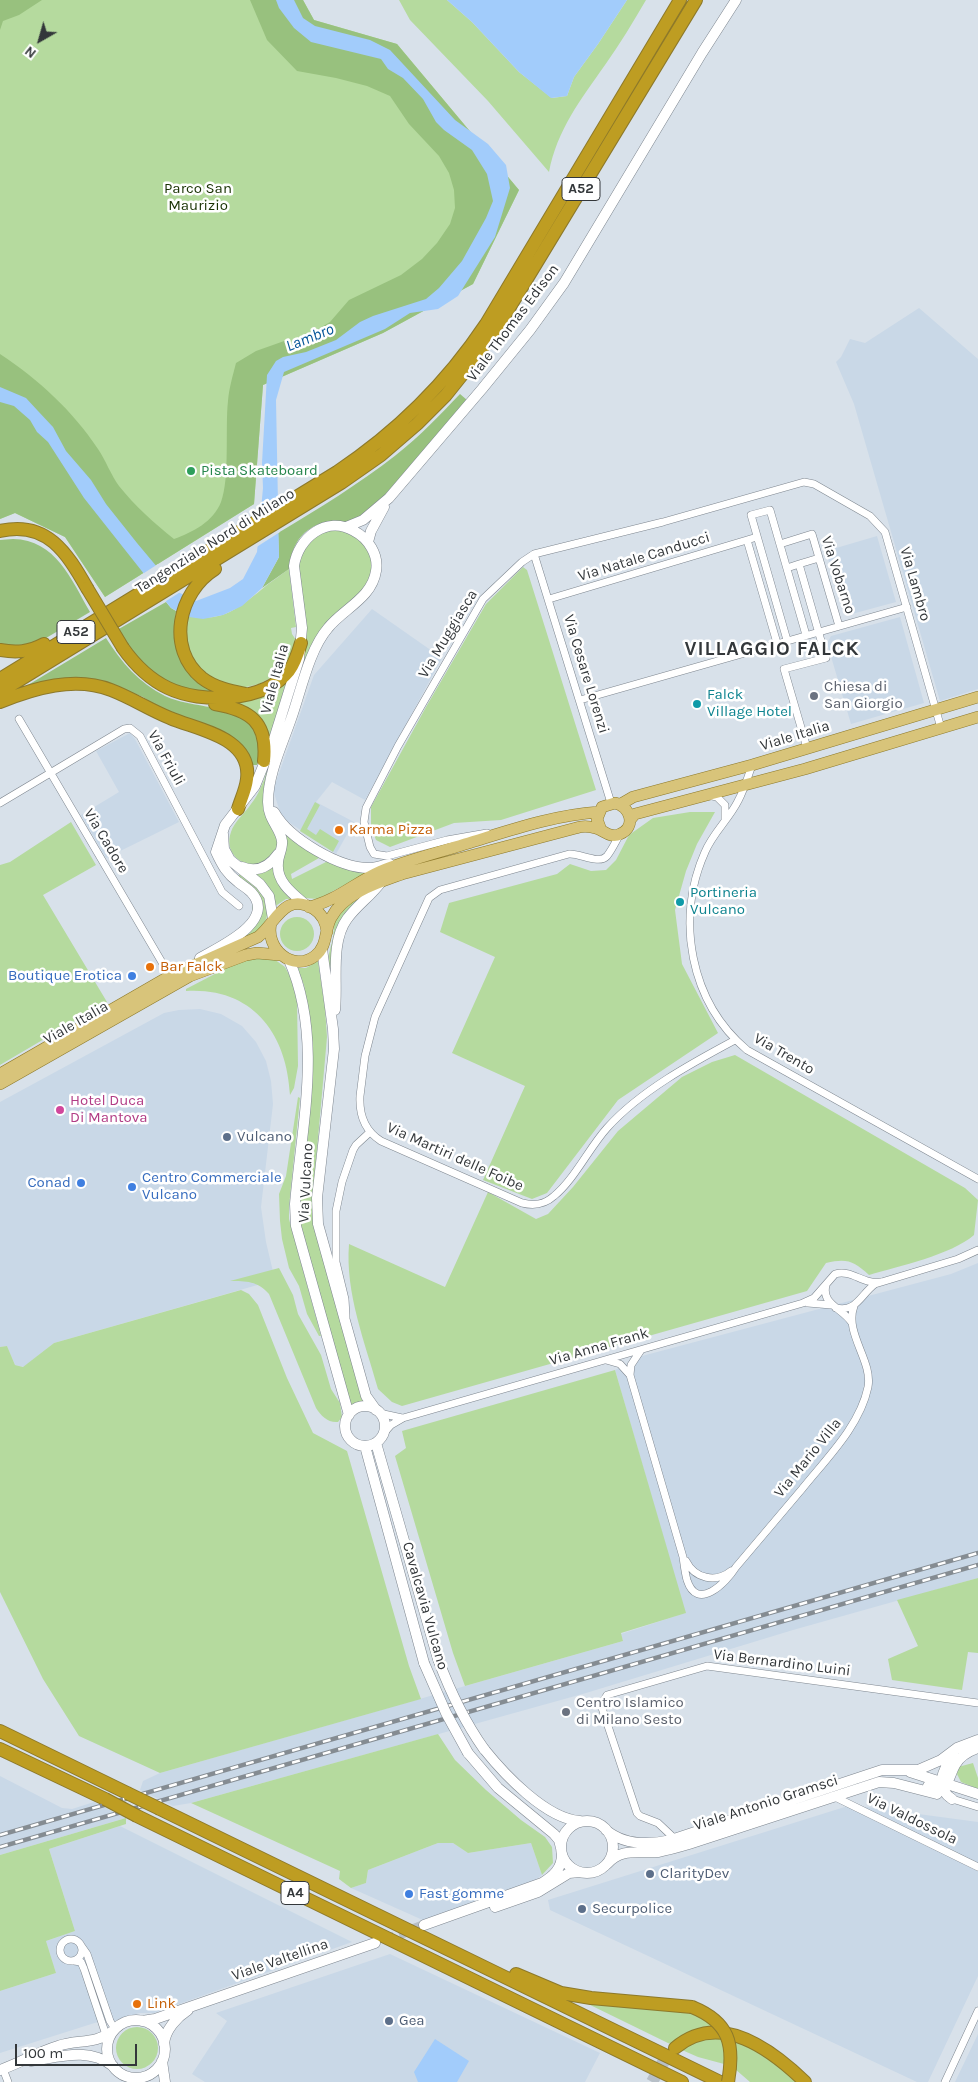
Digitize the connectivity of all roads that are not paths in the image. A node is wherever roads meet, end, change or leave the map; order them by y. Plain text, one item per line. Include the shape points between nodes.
1 (680, 0) edge
2 (696, 0) edge
3 (736, 0) edge
4 (454, 377) junction
5 (814, 484) joint
6 (389, 498) junction
7 (292, 510) junction
8 (346, 527) junction
9 (0, 531) edge
10 (0, 537) edge
11 (758, 537) junction
12 (249, 538) junction
13 (747, 540) junction
14 (368, 542) junction
15 (780, 544) junction
16 (534, 554) junction
17 (819, 558) junction
18 (799, 564) junction
19 (787, 568) junction
20 (173, 575) junction
21 (85, 590) junction
22 (145, 591) junction
23 (549, 599) junction
24 (907, 607) junction
25 (839, 626) junction
26 (818, 632) junction
27 (806, 635) junction
28 (787, 640) junction
29 (301, 643) junction
30 (777, 643) junction
31 (120, 649) junction
32 (0, 650) edge
33 (0, 679) edge
34 (0, 692) edge
35 (246, 694) junction
36 (978, 697) edge
37 (580, 700) junction
38 (0, 702) edge
39 (936, 709) junction
40 (978, 717) edge
41 (19, 719) dead end
42 (941, 728) junction
43 (807, 748) junction
44 (264, 761) junction
45 (752, 766) junction
46 (50, 773) junction
47 (745, 785) junction
48 (706, 795) junction
49 (268, 803) junction
50 (0, 804) edge
51 (616, 804) junction
52 (238, 808) junction
53 (599, 812) junction
54 (630, 820) junction
55 (725, 820) junction
56 (222, 830) junction
57 (507, 831) junction
58 (610, 833) junction
59 (280, 851) junction
60 (404, 862) junction
61 (236, 865) junction
62 (381, 882) junction
63 (239, 906) dead end
64 (308, 906) junction
65 (272, 921) junction
66 (327, 933) junction
67 (322, 949) junction
68 (284, 957) junction
69 (175, 973) junction
70 (333, 1029) junction
71 (735, 1040) junction
72 (0, 1074) edge
73 (0, 1084) edge
74 (370, 1132) junction
75 (978, 1179) edge
76 (978, 1250) edge
77 (856, 1278) junction
78 (881, 1282) junction
79 (827, 1283) junction
80 (861, 1296) junction
81 (803, 1303) junction
82 (854, 1306) junction
83 (834, 1307) junction
84 (852, 1323) junction
85 (346, 1326) junction
86 (641, 1350) junction
87 (605, 1360) junction
88 (630, 1375) junction
89 (378, 1411) junction
90 (349, 1415) junction
91 (403, 1418) junction
92 (379, 1439) junction
93 (365, 1446) junction
94 (683, 1557) junction
95 (736, 1568) junction
96 (978, 1703) edge
97 (0, 1731) edge
98 (978, 1740) edge
99 (965, 1744) junction
100 (978, 1748) edge
101 (0, 1749) edge
102 (906, 1771) junction
103 (944, 1784) junction
104 (978, 1794) edge
105 (833, 1796) junction
106 (952, 1799) joint
107 (978, 1807) edge
108 (584, 1821) junction
109 (606, 1830) junction
110 (675, 1839) junction
111 (561, 1851) junction
112 (607, 1864) junction
113 (978, 1867) edge
114 (580, 1872) junction
115 (375, 1943) tunnel mouth
116 (80, 1944) junction
117 (74, 1961) junction
118 (476, 1963) junction
119 (453, 1971) junction
120 (195, 2005) junction
121 (978, 2011) edge
122 (142, 2021) junction
123 (116, 2029) junction
124 (108, 2038) junction
125 (164, 2045) junction
126 (676, 2048) tunnel mouth
127 (162, 2060) junction
128 (22, 2062) junction
129 (2, 2069) edge
130 (116, 2070) junction
131 (130, 2077) junction
132 (8, 2082) edge
133 (143, 2082) edge
134 (165, 2082) edge
135 (661, 2082) edge
136 (682, 2082) edge
137 (720, 2082) edge
138 (728, 2082) edge
139 (805, 2082) edge
140 (945, 2082) edge

1 - 4 highway, Tangenziale Nord di Milano / A52
2 - 4 highway, Tangenziale Nord di Milano / A52 via 497,328
3 - 6 main road, Viale Thomas Edison via 564,283 482,389
4 - 7 highway, Tangenziale Nord di Milano / A52 via 380,442 337,472
4 - 7 highway, Tangenziale Nord di Milano / A52 via 402,437 341,483
5 - 16 street, Via Muggiasca via 804,482
5 - 24 street, Via Lambro via 870,516 881,526 888,538
6 - 8 main road, Viale Thomas Edison via 364,520
6 - 14 main road, Viale Thomas Edison
7 - 12 highway, Tangenziale Nord di Milano / A52
7 - 12 highway
8 - 14 main road
8 - 29 main road, Viale Italia via 335,525 314,532 295,556
9 - 21 highway via 29,530 48,538 65,552
10 - 21 highway via 27,535 46,542 61,556
11 - 13 street, Via Natale Canducci
11 - 15 street via 751,515 770,510
11 - 28 street
12 - 20 highway
12 - 20 highway, Tangenziale Nord di Milano / A52
12 - 35 highway via 195,587 180,620 181,644 194,670 212,685
13 - 23 street, Via Natale Canducci
13 - 30 street
14 - 49 main road, Viale Italia via 376,561 374,580 362,596 329,626 317,644 269,786
15 - 17 street, Via Vobarno via 812,534
15 - 19 street
16 - 23 street, Via Cesare Lorenzi
16 - 57 street, Via Muggiasca via 483,599 420,706 366,808 364,822 374,854 387,856 469,835
17 - 18 street
17 - 25 street, Via Vobarno
18 - 19 street
18 - 26 street
19 - 27 street
20 - 22 highway
20 - 22 highway, Tangenziale Nord di Milano / A52
21 - 31 highway
22 - 32 highway via 33,650
22 - 33 highway, Tangenziale Nord di Milano / A52
22 - 34 highway, Tangenziale Nord di Milano / A52
23 - 37 street, Via Cesare Lorenzi
24 - 25 street
24 - 39 street, Via Lambro
25 - 26 street
26 - 27 street
26 - 43 street via 826,658 784,669
27 - 28 street
28 - 30 street
29 - 35 highway via 294,662 280,679 264,689
29 - 44 main road, Viale Italia via 272,746
30 - 37 street
31 - 35 highway via 138,667 169,689 214,698 236,698
31 - 44 highway via 134,670 167,693 245,712 262,731 266,749
36 - 39 main road, Viale Italia
37 - 51 street, Via Cesare Lorenzi
38 - 52 highway via 30,690 71,684 95,685 220,737 238,751 246,768 246,784
39 - 42 street, Via Lambro
39 - 43 main road, Viale Italia
40 - 42 main road
41 - 46 street, Via Cadore
42 - 47 main road
43 - 45 main road, Viale Italia
44 - 52 main road, Viale Italia via 255,786
45 - 47 street, Via Trento
45 - 51 main road, Viale Italia
46 - 50 street, Via Friuli
46 - 63 street, Via Friuli via 124,729 134,730 222,892
46 - 69 street, Via Cadore
47 - 48 main road
47 - 55 street, Via Trento
48 - 54 main road via 635,814
48 - 55 street via 722,800
49 - 59 main road, Viale Italia via 269,815 282,841
49 - 60 main road via 285,828 330,857 372,868
51 - 53 main road, Viale Italia via 602,807
51 - 54 main road via 628,812
52 - 56 main road, Viale Italia
53 - 57 main road, Viale Italia
53 - 58 main road via 597,822
54 - 58 main road via 627,829
55 - 71 street, Via Trento via 706,848 698,870 690,906 690,935 694,965 704,994
56 - 61 main road via 224,849
56 - 69 main road via 216,852 226,872 253,893 257,910 255,918 242,933
57 - 60 main road, Viale Italia
58 - 62 main road via 590,827 576,828
58 - 74 street, Via Martiri delle Foibe via 611,848 607,856 599,860 569,854 440,890 429,898 371,1027 360,1106
59 - 61 main road via 272,862 262,868 251,870
59 - 64 main road, Viale Italia via 278,872 281,879 292,895
60 - 64 main road, Viale Italia via 372,875 333,898
61 - 65 main road via 260,884 269,896
62 - 66 main road via 341,904 330,919
62 - 70 main road via 341,929 336,952
64 - 65 main road, Viale Italia via 295,904 286,907
64 - 66 main road, Viale Italia via 323,919
65 - 68 main road via 271,940
65 - 69 main road, Viale Italia via 264,933 249,942
66 - 67 main road
67 - 68 main road, Viale Italia via 308,960 295,961
67 - 70 main road, Via Vulcano
68 - 73 main road, Viale Italia via 246,954 190,976
68 - 90 main road, Via Vulcano via 301,994 308,1048 296,1226
69 - 72 main road, Viale Italia
70 - 85 main road, Via Vulcano via 333,1065 317,1212 320,1237
71 - 74 street, Via Martiri delle Foibe via 679,1072 628,1108 602,1134 560,1190 540,1204 522,1203 381,1140
71 - 75 street, Via Trento via 757,1057
74 - 85 street, Via Martiri delle Foibe via 353,1150 336,1211 336,1262 346,1308
76 - 78 street
77 - 78 street
77 - 79 street via 841,1272
77 - 80 street via 861,1284
78 - 80 street
79 - 81 street, Via Anna Frank via 814,1298
79 - 83 street via 825,1294
80 - 82 street
81 - 83 street, Via Anna Frank via 818,1302
81 - 86 street, Via Anna Frank
82 - 83 street via 848,1309
82 - 84 street, Via Mario Villa
83 - 84 street
84 - 95 street, Via Mario Villa via 868,1386 851,1428
85 - 89 main road, Via Vulcano via 366,1396
86 - 87 street, Via Anna Frank
86 - 88 street via 631,1365
87 - 88 street via 620,1364
87 - 91 street, Via Anna Frank
88 - 94 street, Via Mario Villa
89 - 90 main road via 361,1407
89 - 91 street, Via Anna Frank
89 - 92 main road via 384,1421
90 - 93 main road via 345,1426 347,1435 354,1443
91 - 92 street, Via Anna Frank via 391,1425
92 - 93 main road
92 - 108 main road, Cavalcavia Vulcano, bridge via 438,1659 458,1707 484,1749 510,1778 547,1808 566,1818
93 - 111 main road, Cavalcavia Vulcano, bridge via 424,1663 446,1713 468,1754 498,1788 551,1831 559,1840
94 - 95 street, Via Mario Villa via 693,1571 708,1578 724,1576
94 - 95 street, Via Mario Villa via 690,1586 704,1594 722,1586
96 - 110 street, Via Bernardino Luini via 707,1666 608,1695 602,1708 638,1814 654,1821
97 - 118 highway, A4, bridge
98 - 99 main road, Viale Antonio Gramsci
99 - 102 main road, Viale Antonio Gramsci via 934,1764
99 - 103 main road via 951,1757
100 - 103 main road via 961,1758
101 - 119 highway, A4, bridge
102 - 103 main road, Viale Antonio Gramsci
102 - 110 main road, Viale Antonio Gramsci via 882,1770
103 - 104 main road
103 - 105 main road, Viale Antonio Gramsci via 889,1778
103 - 106 main road via 945,1794
105 - 112 main road, Viale Antonio Gramsci via 688,1844 658,1852 620,1854
105 - 113 street, Via Valdossola
106 - 107 street
108 - 109 main road via 596,1823
108 - 111 main road via 567,1830
109 - 110 main road, Viale Antonio Gramsci via 640,1843
109 - 112 main road via 613,1848
111 - 114 main road via 568,1865
111 - 114 main road via 558,1870 542,1883 427,1926 523,1898 570,1873
112 - 114 main road via 595,1872
115 - 120 main road, Viale Valtellina
116 - 117 street via 82,1954
116 - 117 street via 70,1940 61,1946 62,1956 67,1961
116 - 123 street via 87,1954 110,2021
117 - 124 street via 81,1962
118 - 137 highway, A4
118 - 138 highway, bridge via 499,1967 561,1993 692,2007 706,2013 728,2037 732,2059
119 - 135 highway via 481,1993
119 - 136 highway, A4
120 - 122 main road, Viale Valtellina
120 - 125 main road, Viale Valtellina via 172,2025
121 - 140 street
122 - 123 main road via 128,2021
122 - 125 main road via 158,2030
123 - 124 main road
124 - 128 main road via 61,2044
124 - 130 main road via 108,2056
125 - 127 main road
126 - 139 highway via 693,2037 710,2033 739,2036 765,2048
127 - 131 main road via 148,2074
127 - 134 main road
128 - 129 main road
128 - 130 main road via 70,2054 84,2055 103,2060
129 - 132 street
130 - 131 main road
131 - 133 main road

